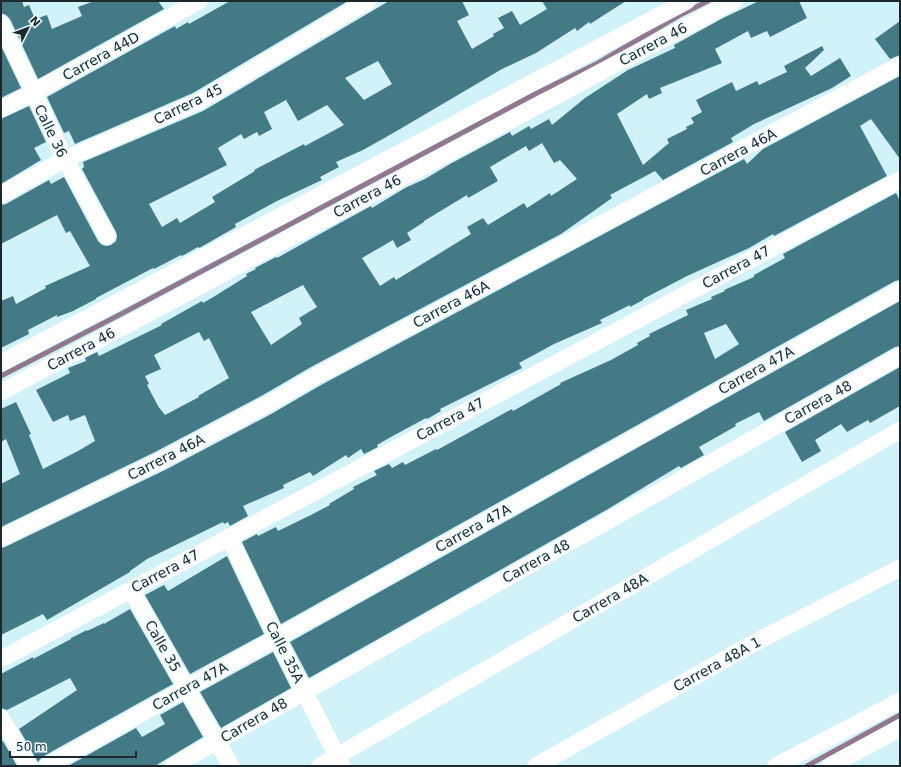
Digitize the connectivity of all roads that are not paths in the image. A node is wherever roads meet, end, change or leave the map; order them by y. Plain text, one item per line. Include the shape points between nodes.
1 (199, 1) edge
2 (368, 1) edge
3 (687, 1) edge
4 (734, 1) edge
5 (1, 23) edge
6 (900, 65) edge
7 (33, 93) junction
8 (1, 108) edge
9 (65, 159) junction
10 (900, 180) edge
11 (1, 195) edge
12 (107, 236) dead end
13 (900, 290) edge
14 (900, 356) edge
15 (1, 362) edge
16 (1, 392) edge
17 (900, 430) edge
18 (229, 537) junction
19 (1, 538) edge
20 (900, 568) edge
21 (131, 590) junction
22 (277, 638) junction
23 (1, 659) edge
24 (186, 688) junction
25 (304, 692) junction
26 (900, 701) edge
27 (1, 718) edge
28 (900, 728) edge
29 (216, 741) junction
30 (340, 761) edge
31 (29, 766) edge
32 (47, 766) edge
33 (173, 766) edge
34 (231, 766) edge
35 (320, 766) edge
36 (536, 766) edge
37 (776, 766) edge
38 (830, 766) edge

1 - 7 street, Carrera 44D
2 - 9 street, Carrera 45 via 198,102
3 - 15 street
4 - 16 street, Carrera 46
5 - 7 street, Calle 36
6 - 19 street, Carrera 46A via 160,461
7 - 8 street, Carrera 44D
7 - 9 street, Calle 36
9 - 11 street, Carrera 45
9 - 12 street, Calle 36
10 - 18 street, Carrera 47
13 - 22 street, Carrera 47A
14 - 25 street, Carrera 48
17 - 30 street, Carrera 48A
18 - 21 street, Carrera 47
18 - 22 street, Calle 35A
20 - 36 street, Carrera 48A 1 via 752,644
21 - 23 street, Carrera 47
21 - 24 street, Calle 35
22 - 24 street, Carrera 47A
22 - 25 street, Calle 35A
24 - 29 street, Calle 35
24 - 32 street, Carrera 47A
25 - 29 street, Carrera 48
25 - 30 street, Calle 35A
26 - 37 street
27 - 31 street
28 - 38 street
29 - 33 street, Carrera 48
29 - 34 street, Calle 35
30 - 35 street, Carrera 48A

